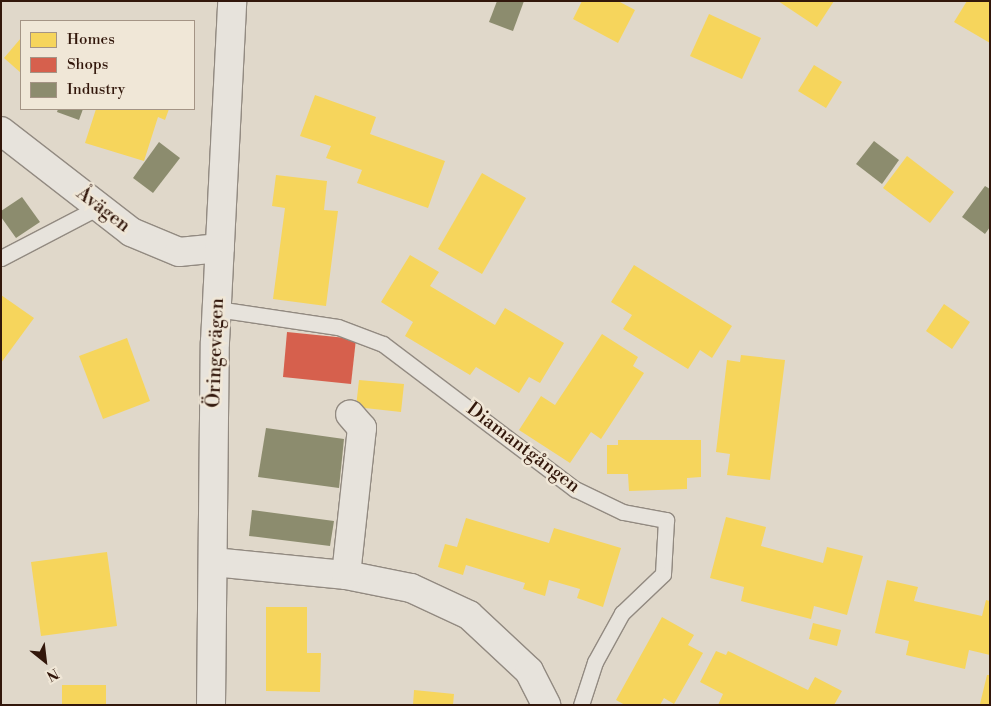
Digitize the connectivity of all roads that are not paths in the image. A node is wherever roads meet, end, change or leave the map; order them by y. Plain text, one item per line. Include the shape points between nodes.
1 (232, 1) edge
2 (1, 131) edge
3 (99, 207) junction
4 (220, 248) junction
5 (1, 258) edge
6 (217, 309) junction
7 (350, 414) dead end
8 (213, 562) junction
9 (346, 575) junction
10 (211, 705) edge
11 (546, 705) edge
12 (581, 705) edge

1 - 4 street, Öringevägen
2 - 3 street, Åvägen
3 - 4 street, Åvägen via 131,232 179,252
3 - 5 lane
4 - 6 street, Öringevägen
6 - 8 street, Öringevägen
6 - 12 lane, Diamantgången via 338,327 383,344 575,489 623,512 666,520 663,574 622,613 595,662
7 - 9 street via 362,428
8 - 9 street
8 - 10 street, Öringevägen
9 - 11 street via 412,588 469,614 529,671

